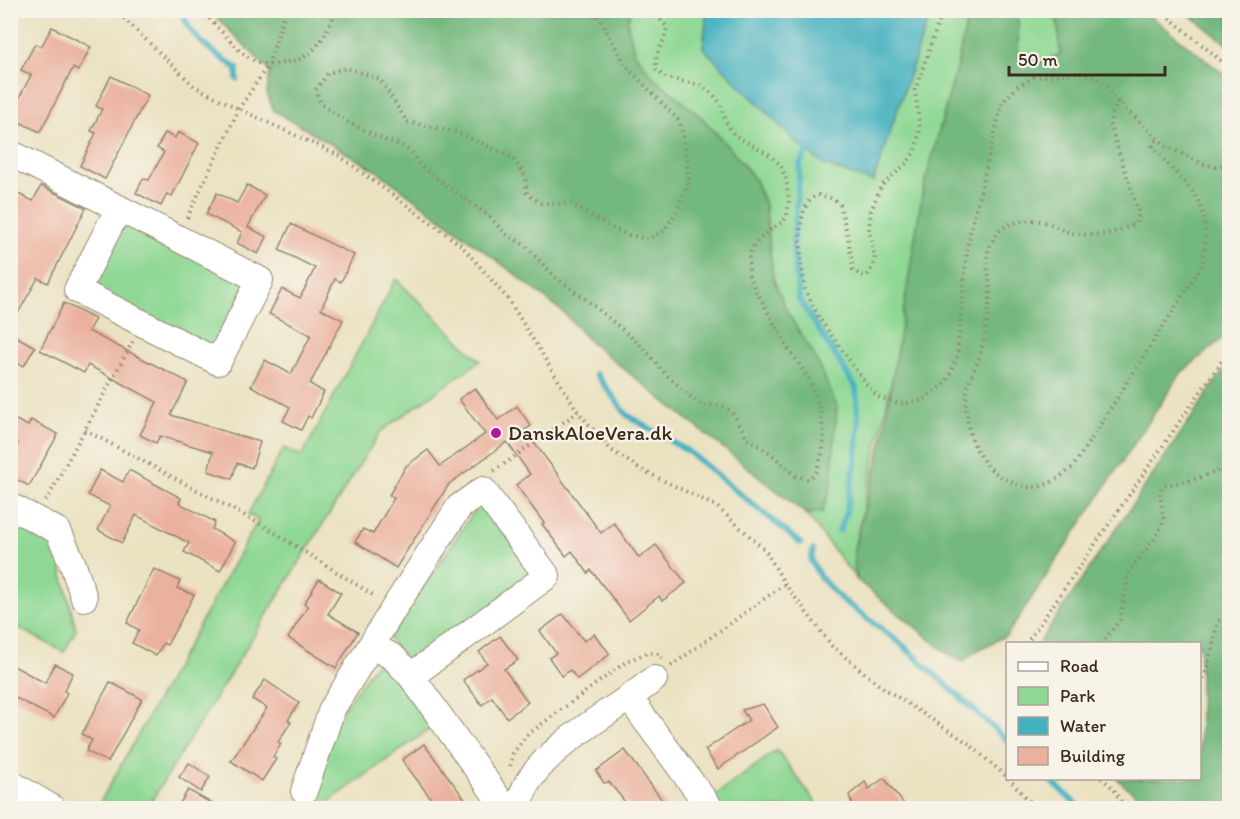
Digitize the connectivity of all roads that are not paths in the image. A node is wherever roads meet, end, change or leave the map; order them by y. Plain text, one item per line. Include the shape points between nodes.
1 (10, 153) edge
2 (119, 208) junction
3 (10, 506) edge
4 (84, 598) dead end
5 (372, 646) junction
6 (411, 676) junction
7 (654, 680) road end
8 (630, 699) junction
9 (10, 783) edge
10 (304, 791) dead end
11 (52, 808) edge
12 (505, 808) edge
13 (517, 808) edge
14 (710, 808) edge

1 - 2 street
2 - 2 street via 77,290 218,362 260,280
3 - 4 street via 58,531
5 - 6 street via 393,657
5 - 6 street via 459,507 483,490 547,576
5 - 10 street via 332,710
6 - 12 street
7 - 8 street
8 - 13 street via 557,749 530,779
8 - 14 street
9 - 11 street

